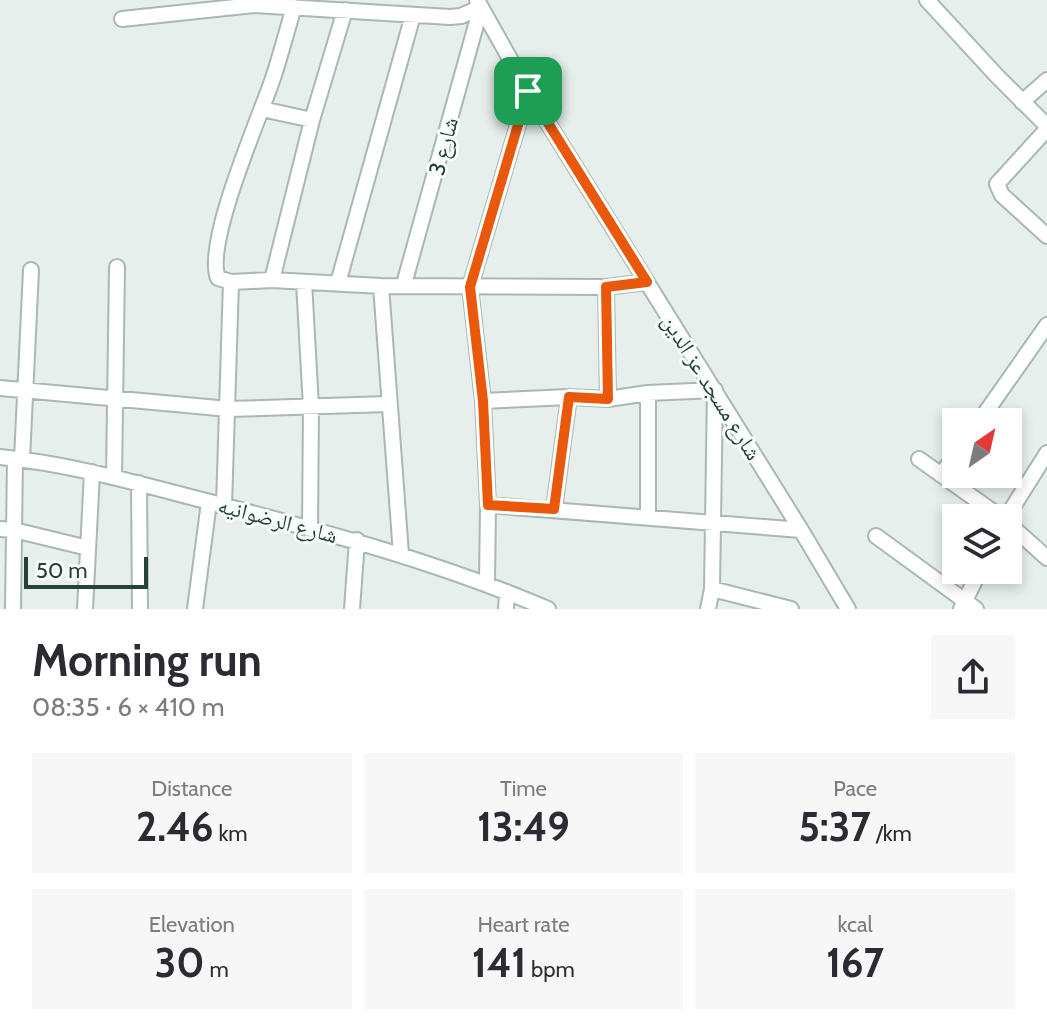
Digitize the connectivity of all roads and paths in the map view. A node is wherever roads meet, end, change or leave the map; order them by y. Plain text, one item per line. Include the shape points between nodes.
1 (927, 0) edge
2 (254, 3) edge
3 (479, 4) edge
4 (294, 7) junction
5 (345, 10) junction
6 (413, 15) junction
7 (122, 19) dead end
8 (1047, 80) edge
9 (528, 91) junction
10 (1022, 102) junction
11 (262, 109) junction
12 (312, 120) junction
13 (1047, 127) edge
14 (1047, 236) edge
15 (117, 267) dead end
16 (31, 270) dead end
17 (272, 280) junction
18 (231, 282) junction
19 (304, 282) junction
20 (647, 282) junction
21 (338, 283) junction
22 (404, 284) junction
23 (381, 286) junction
24 (470, 287) junction
25 (606, 287) junction
26 (1047, 325) edge
27 (0, 388) edge
28 (26, 389) junction
29 (715, 390) junction
30 (648, 393) junction
31 (569, 397) junction
32 (117, 398) junction
33 (608, 399) junction
34 (483, 401) junction
35 (388, 404) junction
36 (311, 407) junction
37 (989, 408) edge
38 (229, 409) junction
39 (1047, 453) edge
40 (12, 458) edge
41 (919, 459) dead end
42 (92, 472) junction
43 (941, 475) joint
44 (114, 477) junction
45 (139, 483) junction
46 (217, 504) junction
47 (982, 504) edge
48 (1015, 504) edge
49 (488, 505) junction
50 (554, 509) junction
51 (648, 517) junction
52 (711, 524) junction
53 (310, 527) junction
54 (7, 530) edge
55 (801, 530) junction
56 (1022, 535) edge
57 (876, 536) dead end
58 (357, 540) junction
59 (88, 548) junction
60 (401, 554) junction
61 (1047, 558) edge
62 (487, 584) junction
63 (975, 584) edge
64 (712, 589) junction
65 (507, 592) junction
66 (967, 606) edge
67 (13, 609) edge
68 (85, 609) edge
69 (140, 609) edge
70 (195, 609) edge
71 (352, 609) edge
72 (506, 609) edge
73 (548, 609) edge
74 (708, 609) edge
75 (791, 609) edge
76 (848, 609) edge

1 - 10 street
2 - 4 street
2 - 7 street
3 - 6 street via 461,16
3 - 9 street, شارع مسجد عز الدين
3 - 22 street, شارع 3
4 - 5 street
4 - 11 street
5 - 6 street
5 - 12 street
6 - 21 street
8 - 10 street
9 - 20 street, شارع مسجد عز الدين
9 - 24 street
10 - 13 street
11 - 12 street
11 - 18 street via 235,176 218,243 216,276
12 - 17 street
13 - 14 street via 997,184 1002,195
15 - 32 street
16 - 28 street
17 - 18 street
17 - 19 street
18 - 38 street
19 - 21 street
19 - 36 street
20 - 25 street
20 - 29 street, شارع مسجد عز الدين
21 - 23 street
22 - 23 street
22 - 24 street
23 - 35 street
24 - 25 street
24 - 34 street
25 - 33 street
26 - 37 street
27 - 28 street
28 - 32 street
28 - 40 street
29 - 30 street
29 - 52 street
29 - 55 street, شارع مسجد عز الدين
30 - 33 street
30 - 51 street
31 - 33 street
31 - 34 street
31 - 50 street
32 - 38 street
32 - 44 street
34 - 49 street
35 - 36 street
35 - 60 street
36 - 38 street
36 - 53 street
38 - 46 street
39 - 48 street
40 - 42 street, شارع الرضوانيه
40 - 54 street
41 - 43 street
42 - 44 street, شارع الرضوانيه
42 - 59 street
43 - 47 street
44 - 45 street, شارع الرضوانيه
45 - 46 street, شارع الرضوانيه
45 - 69 street
46 - 53 street, شارع الرضوانيه
46 - 70 street
49 - 50 street
49 - 62 street
50 - 51 street
51 - 52 street
52 - 55 street
52 - 64 street
53 - 58 street, شارع الرضوانيه
54 - 59 street
54 - 67 street
55 - 76 street, شارع مسجد عز الدين
56 - 61 street
57 - 66 street
58 - 60 street, شارع الرضوانيه
58 - 71 street
59 - 68 street
60 - 62 street, شارع الرضوانيه
62 - 65 street, شارع الرضوانيه
63 - 66 street
64 - 74 street
64 - 75 street
65 - 72 street
65 - 73 street, شارع الرضوانيه

